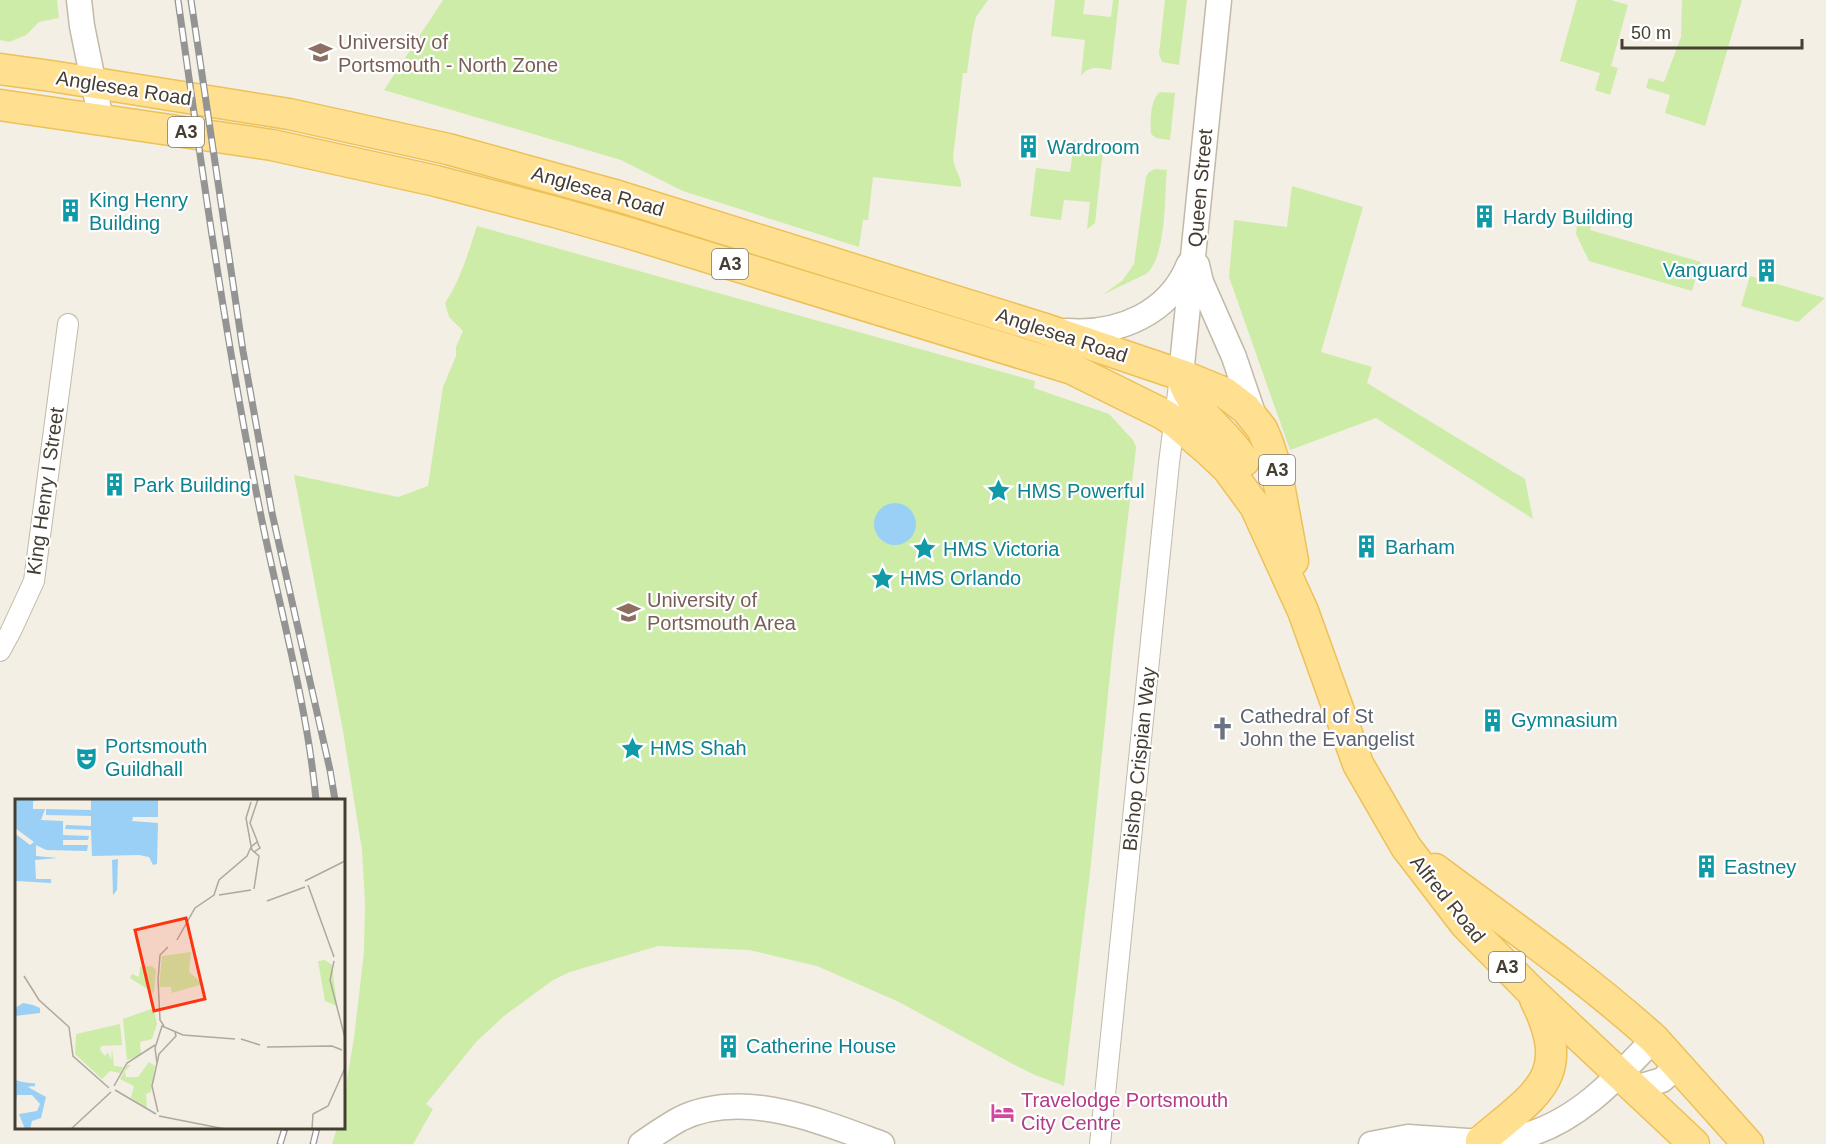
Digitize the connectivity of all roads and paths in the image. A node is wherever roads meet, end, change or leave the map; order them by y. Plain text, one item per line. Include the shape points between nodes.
1 (80, 0) edge
2 (1220, 0) edge
3 (0, 69) edge
4 (94, 84) junction
5 (0, 105) edge
6 (101, 120) junction
7 (1194, 251) junction
8 (68, 324) dead end
9 (1042, 328) junction
10 (1181, 375) junction
11 (1255, 419) junction
12 (1175, 422) junction
13 (1272, 541) junction
14 (1303, 611) junction
15 (6, 628) edge
16 (0, 651) edge
17 (1406, 848) junction
18 (1531, 991) junction
19 (1647, 1032) junction
20 (1678, 1066) junction
21 (1627, 1082) junction
22 (1492, 1143) edge
23 (641, 1144) edge
24 (882, 1144) edge
25 (1100, 1144) edge
26 (1371, 1144) edge
27 (1694, 1144) edge
28 (1748, 1144) edge

1 - 4 street
2 - 7 street, Queen Street
3 - 4 main road, Anglesea Road / A3
4 - 6 street
4 - 9 main road, Anglesea Road / A3 via 290,114 448,149 618,196
5 - 6 main road, Anglesea Road / A3
6 - 12 main road, Anglesea Road / A3 via 272,145 566,215 1072,369
7 - 9 street via 1177,287 1143,317 1092,332
7 - 10 street, Queen Street
7 - 11 street via 1201,282 1234,357
8 - 15 street, King Henry I Street via 34,581
9 - 10 main road, Anglesea Road / A3
10 - 11 main road, Alfred Road / A3 via 1225,393
10 - 12 street, Bishop Crispian Way
10 - 13 main road, A3 via 1186,392 1198,409 1244,461
11 - 14 main road, Alfred Road / A3 via 1276,468
12 - 13 main road, Alfred Road / A3 via 1227,468 1255,506
12 - 25 street, Bishop Crispian Way
13 - 14 main road, Alfred Road / A3
14 - 17 main road, Alfred Road / A3 via 1358,764
15 - 16 street, King Henry I Street
17 - 18 main road, Alfred Road / A3 via 1465,924
17 - 19 main road, Alfred Road / A3
18 - 21 main road, Alfred Road / A3
18 - 22 main road via 1551,1041 1552,1061 1535,1095
19 - 20 main road, A3
19 - 21 street
20 - 21 street via 1662,1080
20 - 28 main road, A3
21 - 22 street via 1552,1125
21 - 27 main road, A3
22 - 26 street via 1408,1137
23 - 24 street via 681,1118 729,1106 760,1108 819,1121

